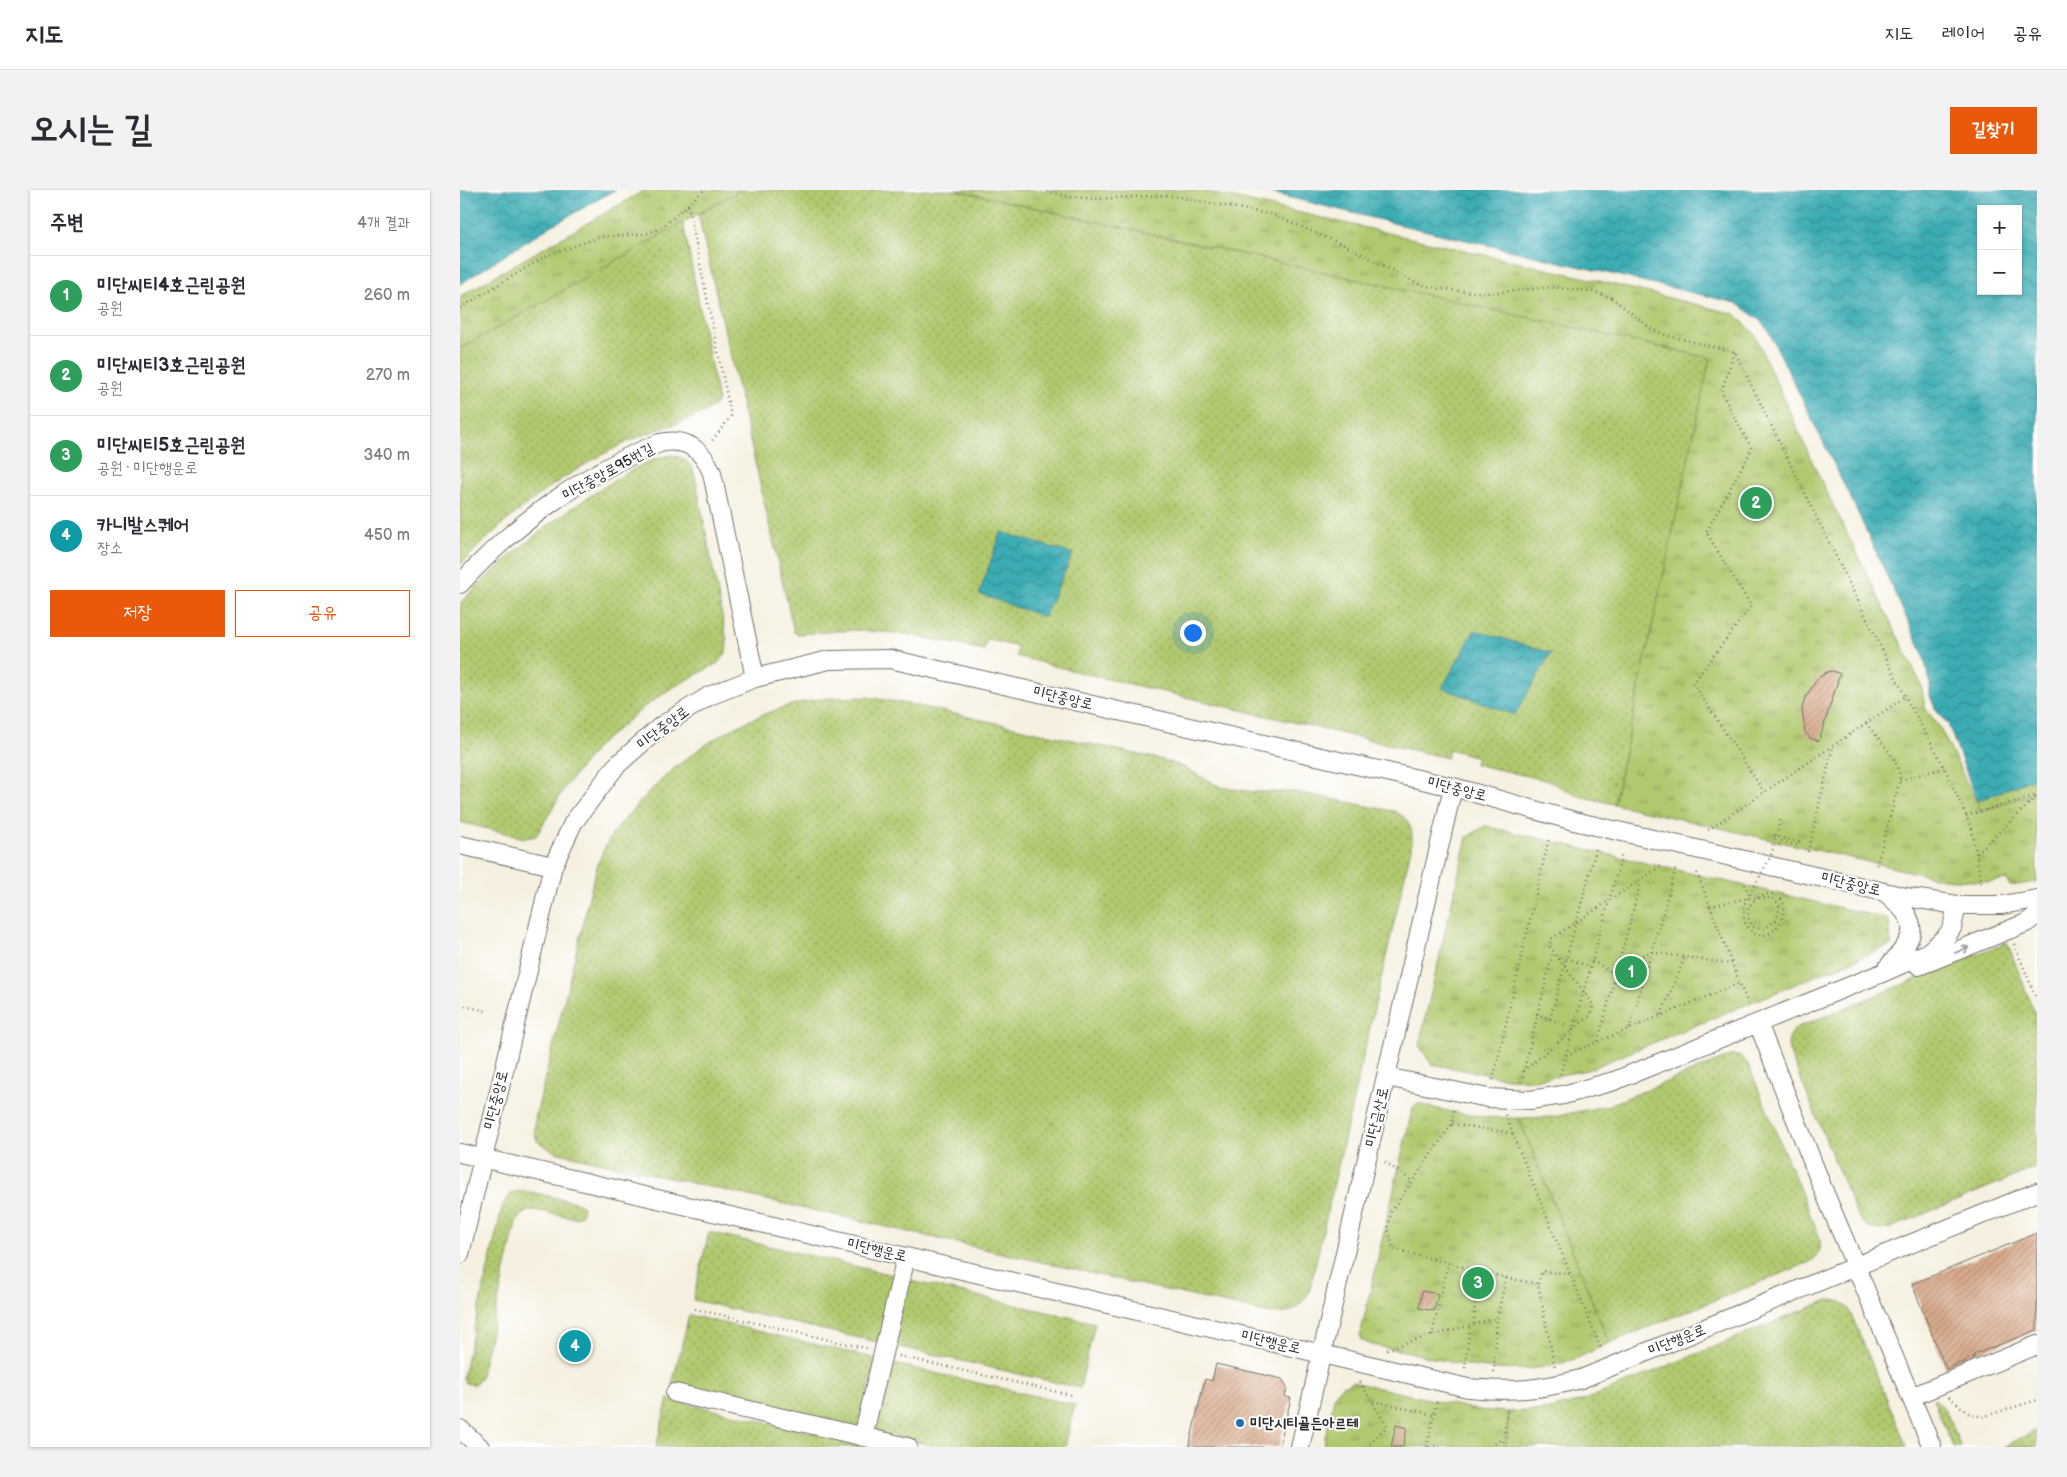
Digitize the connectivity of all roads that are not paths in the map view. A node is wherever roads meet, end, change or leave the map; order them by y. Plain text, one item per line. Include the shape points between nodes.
1 (460, 584) edge
2 (755, 678) junction
3 (1453, 787) junction
4 (460, 845) edge
5 (553, 866) junction
6 (1885, 892) junction
7 (2037, 899) edge
8 (1957, 905) junction
9 (2037, 915) edge
10 (1882, 974) junction
11 (1758, 1023) junction
12 (1386, 1077) junction
13 (460, 1153) edge
14 (482, 1159) junction
15 (2037, 1192) edge
16 (460, 1254) edge
17 (906, 1257) junction
18 (1855, 1266) junction
19 (2037, 1345) edge
20 (1322, 1354) junction
21 (675, 1393) dead end
22 (1911, 1397) junction
23 (460, 1429) edge
24 (863, 1437) junction
25 (480, 1447) edge
26 (908, 1447) edge
27 (1300, 1447) edge
28 (1932, 1447) edge

1 - 2 street, 미단중앙로95번길 via 492,552 542,511 590,479 650,446 670,440 686,443 708,462 714,481
2 - 3 street, 미단중앙로 via 829,660 890,659
2 - 5 street, 미단중앙로 via 709,696 660,726 616,766 572,823
3 - 6 street, 미단중앙로 via 1574,821
3 - 12 street, 미단금산로
4 - 5 street
5 - 14 street, 미단중앙로
6 - 8 street, 미단중앙로
6 - 10 street via 1901,905 1912,930 1907,946
7 - 8 street, 미단중앙로 via 2002,905
8 - 10 street via 1952,928 1937,946
10 -> 9 street via 1940,959 2026,923
10 - 11 street
11 - 12 street via 1614,1081 1547,1098 1488,1098
11 - 18 street
12 - 20 street, 미단금산로
13 - 14 street, 미단행운로
14 - 16 street, 미단중앙로
14 - 17 street, 미단행운로
15 - 18 street, 미단행운로
17 - 20 street, 미단행운로
17 - 24 street
18 - 20 street, 미단행운로 via 1615,1366 1547,1388 1507,1391 1468,1388
18 - 22 street
19 - 22 street
20 - 27 street, 미단금산로
21 - 24 street
22 - 28 street
23 - 25 street
24 - 26 street

